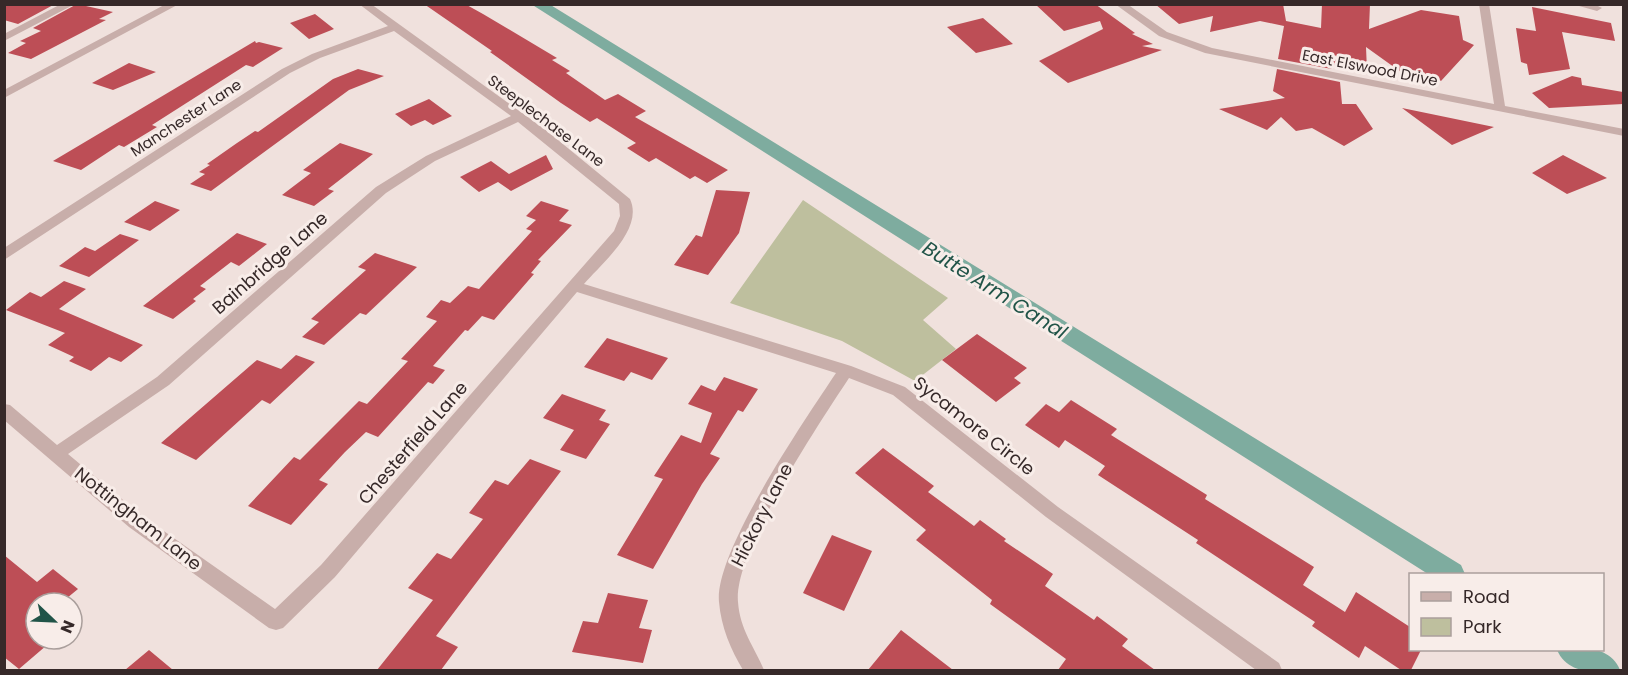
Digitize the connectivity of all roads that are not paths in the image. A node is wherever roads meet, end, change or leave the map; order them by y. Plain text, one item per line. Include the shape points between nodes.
1 (70, 4) edge
2 (174, 4) edge
3 (364, 4) edge
4 (1120, 4) edge
5 (1484, 4) edge
6 (1578, 4) edge
7 (1597, 8) dead end
8 (395, 27) junction
9 (4, 38) edge
10 (4, 95) edge
11 (1500, 108) junction
12 (519, 117) junction
13 (1623, 133) edge
14 (4, 255) edge
15 (574, 286) junction
16 (846, 370) junction
17 (4, 410) edge
18 (56, 454) junction
19 (276, 621) joint
20 (754, 670) edge
21 (1272, 670) edge

1 - 9 street
2 - 10 street
3 - 8 street, Steeplechase Lane
4 - 11 street, East Elswood Drive via 1163,34 1209,51
5 - 11 street
6 - 7 street
8 - 12 street, Steeplechase Lane
8 - 14 street, Manchester Lane via 286,71
11 - 13 street, East Elswood Drive
12 - 15 street, Steeplechase Lane via 625,202 627,216 620,233
12 - 18 street, Bainbridge Lane via 436,154 381,190 162,381
15 - 16 street, Sycamore Circle
15 - 19 street, Chesterfield Lane via 328,571
16 - 20 street, Hickory Lane via 811,423 733,566 728,601 738,643
16 - 21 street, Sycamore Circle via 899,391 1052,512
17 - 18 street, Nottingham Lane
18 - 19 street, Nottingham Lane via 135,521

